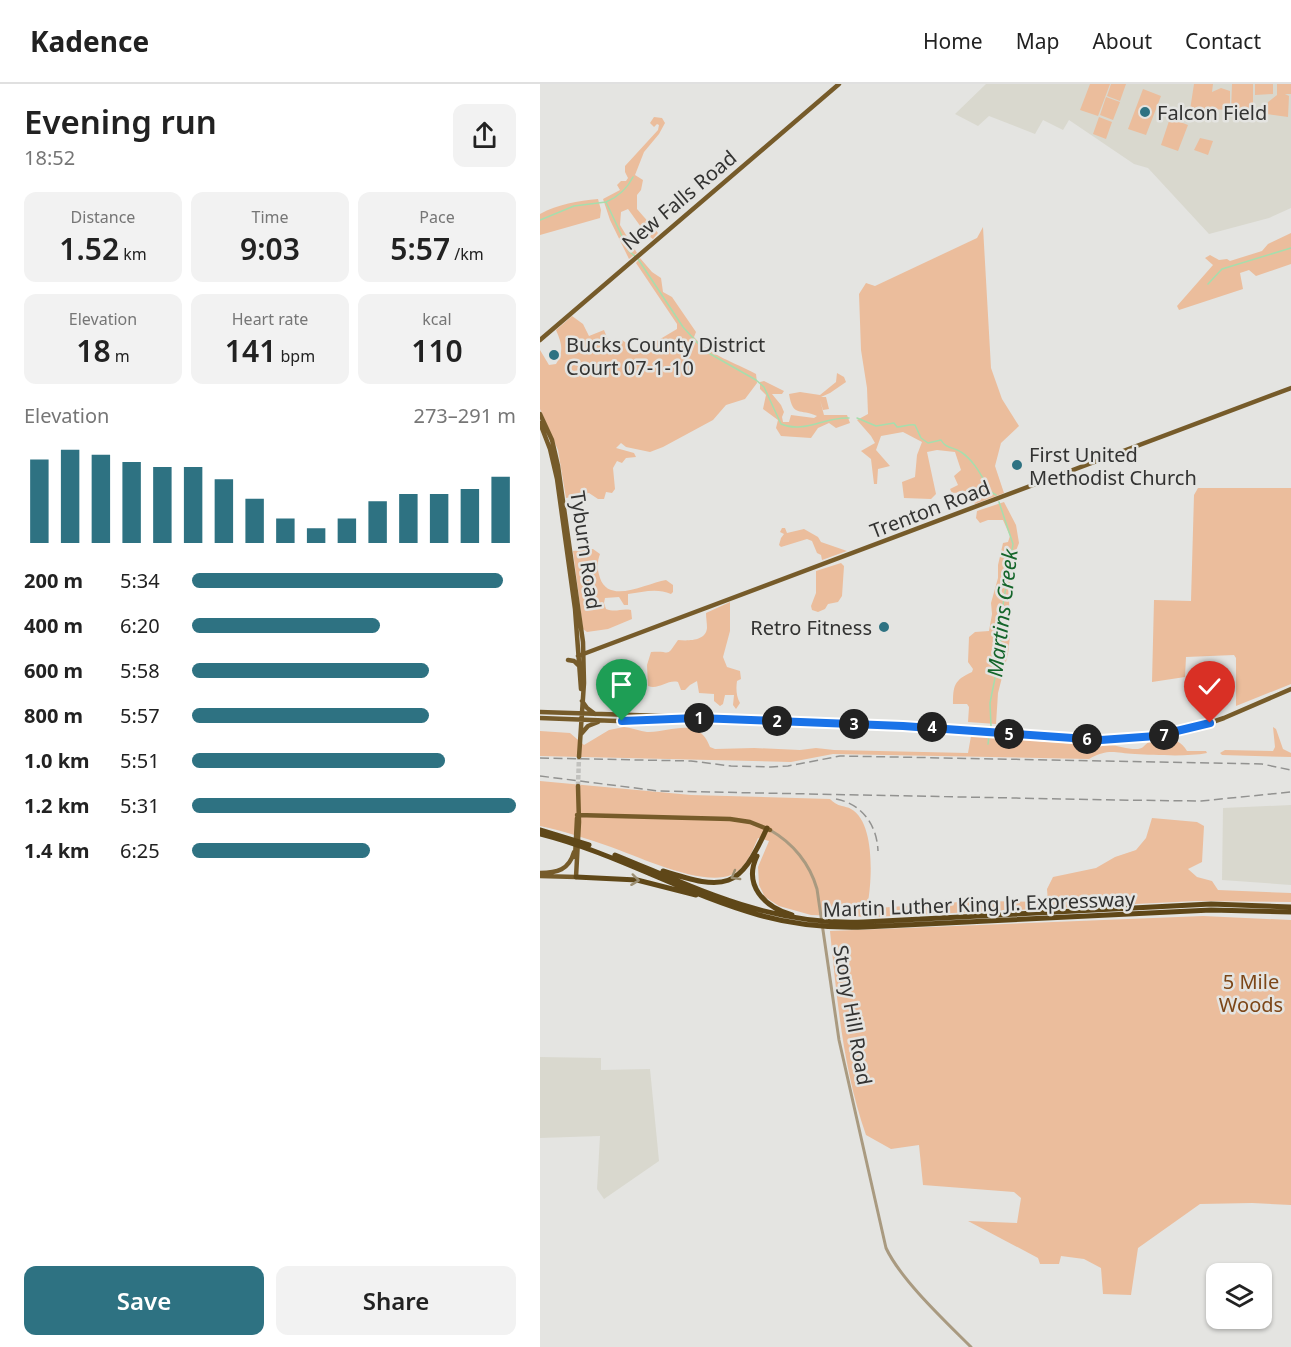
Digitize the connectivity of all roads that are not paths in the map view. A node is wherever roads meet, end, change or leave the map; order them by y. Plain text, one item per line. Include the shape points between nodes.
1 (839, 84) edge
2 (540, 340) edge
3 (1291, 388) edge
4 (540, 414) edge
5 (540, 423) edge
6 (583, 642) junction
7 (597, 649) junction
8 (581, 655) junction
9 (568, 660) dead end
10 (581, 668) junction
11 (1291, 689) edge
12 (582, 696) junction
13 (540, 712) edge
14 (565, 713) junction
15 (600, 715) junction
16 (581, 717) junction
17 (540, 718) edge
18 (697, 718) junction
19 (562, 719) junction
20 (603, 721) junction
21 (580, 736) junction
22 (579, 757) tunnel mouth
23 (578, 786) tunnel mouth
24 (577, 815) junction
25 (768, 829) junction
26 (540, 832) edge
27 (585, 845) junction
28 (575, 850) junction
29 (630, 861) junction
30 (540, 875) edge
31 (576, 878) junction
32 (732, 906) junction
33 (1291, 907) edge
34 (1291, 912) edge
35 (817, 921) junction
36 (971, 1347) edge

1 - 2 main road, New Falls Road
3 - 7 main road, Trenton Road
4 - 6 main road, Tyburn Road via 558,466
5 - 8 main road, Tyburn Road via 557,479
6 - 7 main road via 588,648
6 - 8 main road, Tyburn Road
7 - 8 main road, Trenton Road
7 - 10 main road
8 - 10 main road, Tyburn Road
9 - 10 main road
10 - 12 main road, Tyburn Road
11 - 18 main road via 1199,726 1117,740
12 - 14 main road via 576,709
12 - 15 main road via 589,711
12 - 16 main road, Tyburn Road
13 - 14 main road
14 - 16 main road
15 - 16 main road
15 - 18 main road
16 - 19 main road
16 - 20 main road
16 - 21 main road, Tyburn Road
17 - 19 main road
18 - 20 main road
19 - 21 main road via 574,724
20 - 21 main road via 588,726
21 - 22 main road, Tyburn Road
23 - 24 main road
24 - 25 main road, Stony Hill Road via 730,819
24 - 28 main road
24 - 31 main road
25 -> 29 highway via 746,868 725,881 694,880
25 - 35 highway via 753,866 757,892 764,902 778,910
25 - 36 street, Stony Hill Road via 791,845 816,884 839,1040 886,1248 905,1277
26 - 27 highway, Martin Luther King Jr. Expressway
27 - 29 highway, Martin Luther King Jr. Expressway
27 - 32 highway, Martin Luther King Jr. Expressway
28 - 30 main road via 565,868
28 - 31 main road
29 - 35 highway, Martin Luther King Jr. Expressway via 742,906
30 - 31 main road
31 -> 32 highway via 643,881
32 - 34 highway, Martin Luther King Jr. Expressway via 788,922 845,928 1211,909
33 - 35 highway, Martin Luther King Jr. Expressway via 1211,904

